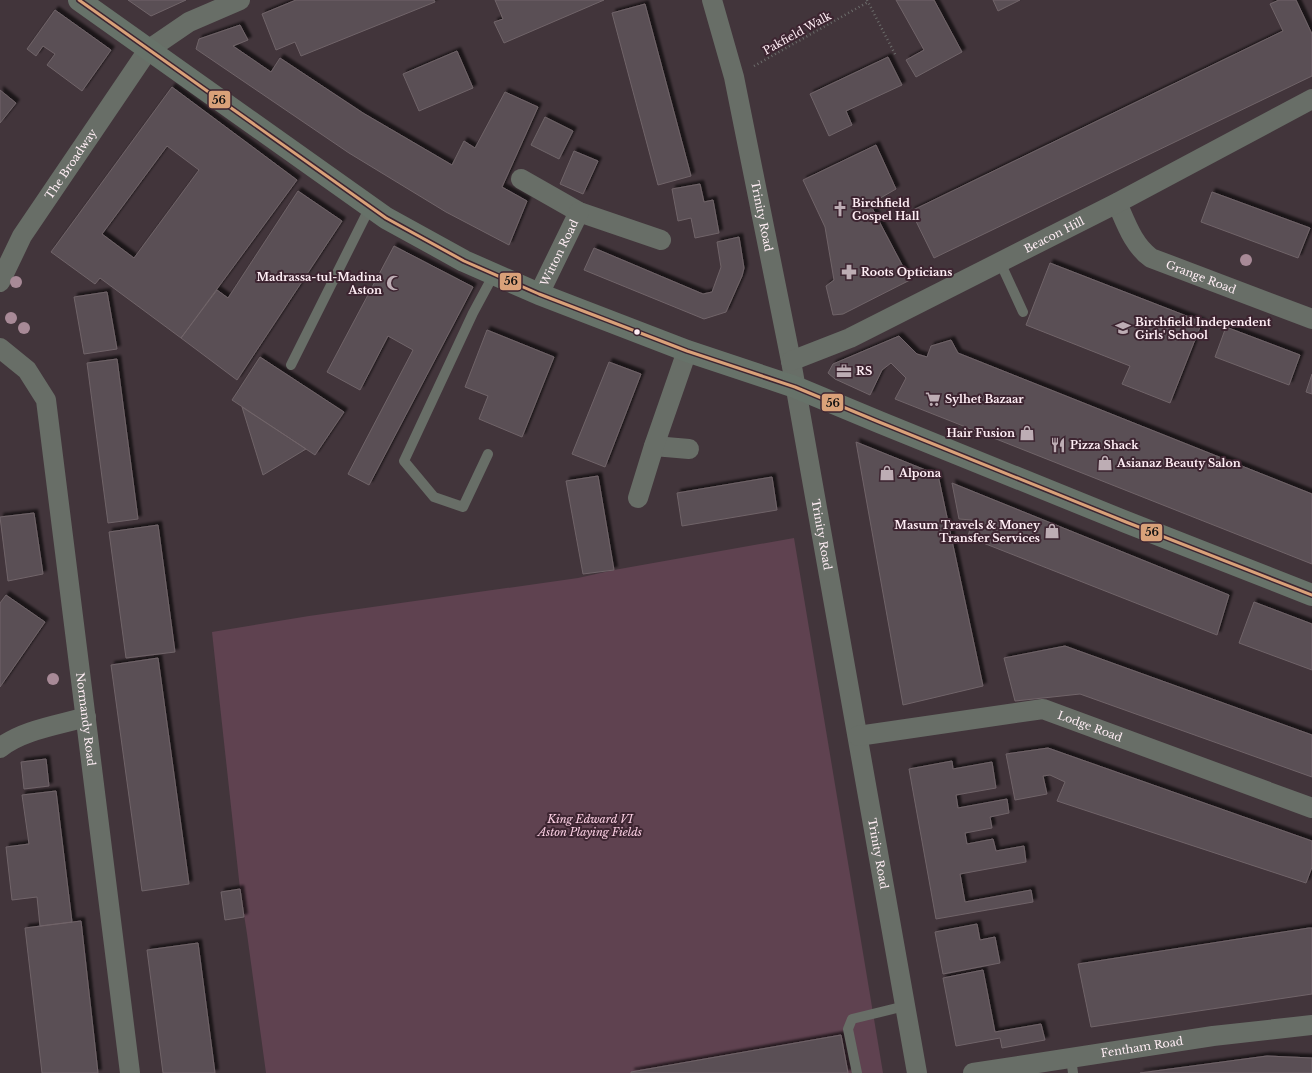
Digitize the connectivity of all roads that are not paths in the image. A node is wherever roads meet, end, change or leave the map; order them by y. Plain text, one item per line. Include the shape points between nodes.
1 (79, 0) edge
2 (240, 0) edge
3 (712, 0) edge
4 (148, 50) junction
5 (1312, 99) edge
6 (521, 179) dead end
7 (1117, 203) junction
8 (370, 207) junction
9 (579, 212) junction
10 (661, 240) dead end
11 (1000, 262) junction
12 (494, 274) junction
13 (0, 282) edge
14 (539, 294) junction
15 (1023, 312) dead end
16 (1312, 319) edge
17 (0, 348) edge
18 (687, 351) junction
19 (791, 361) junction
20 (291, 365) dead end
21 (795, 387) junction
22 (654, 446) junction
23 (689, 449) dead end
24 (488, 454) dead end
25 (638, 498) dead end
26 (1312, 595) edge
27 (86, 717) junction
28 (858, 736) junction
29 (0, 748) edge
30 (1312, 808) edge
31 (905, 1006) junction
32 (1312, 1025) edge
33 (1072, 1066) edge
34 (130, 1073) edge
35 (857, 1073) edge
36 (917, 1073) edge
37 (973, 1073) edge

1 - 4 main road, Witton Road
2 - 4 street via 189,22
3 - 19 street, Trinity Road via 734,77
4 - 8 main road, Witton Road
4 - 13 street, The Broadway via 22,236
5 - 7 street, Beacon Hill
6 - 9 street, Witton Road
7 - 11 street, Beacon Hill
7 - 16 street, Grange Road via 1134,239 1151,258
8 - 12 main road, Witton Road via 464,261
8 - 20 lane
9 - 10 street, Witton Road
9 - 14 street, Witton Road
11 - 15 lane
11 - 19 street, Beacon Hill via 850,338
12 - 14 main road, Witton Road
12 - 24 lane via 473,313 404,461 434,497 463,508
14 - 18 main road, Witton Road
17 - 27 street, Normandy Road via 27,370 46,400
18 - 21 main road, Witton Road
18 - 22 street
19 - 21 street, Trinity Road
21 - 26 main road, Witton Road
21 - 28 street, Trinity Road
22 - 23 street
22 - 25 street
27 - 29 street via 29,733
27 - 34 street, Normandy Road
28 - 30 street, Lodge Road via 1043,709
28 - 31 street, Trinity Road
31 - 35 lane via 852,1019 848,1029
31 - 36 street, Trinity Road
32 - 33 street, Fentham Road via 1213,1036
33 - 37 street, Fentham Road

